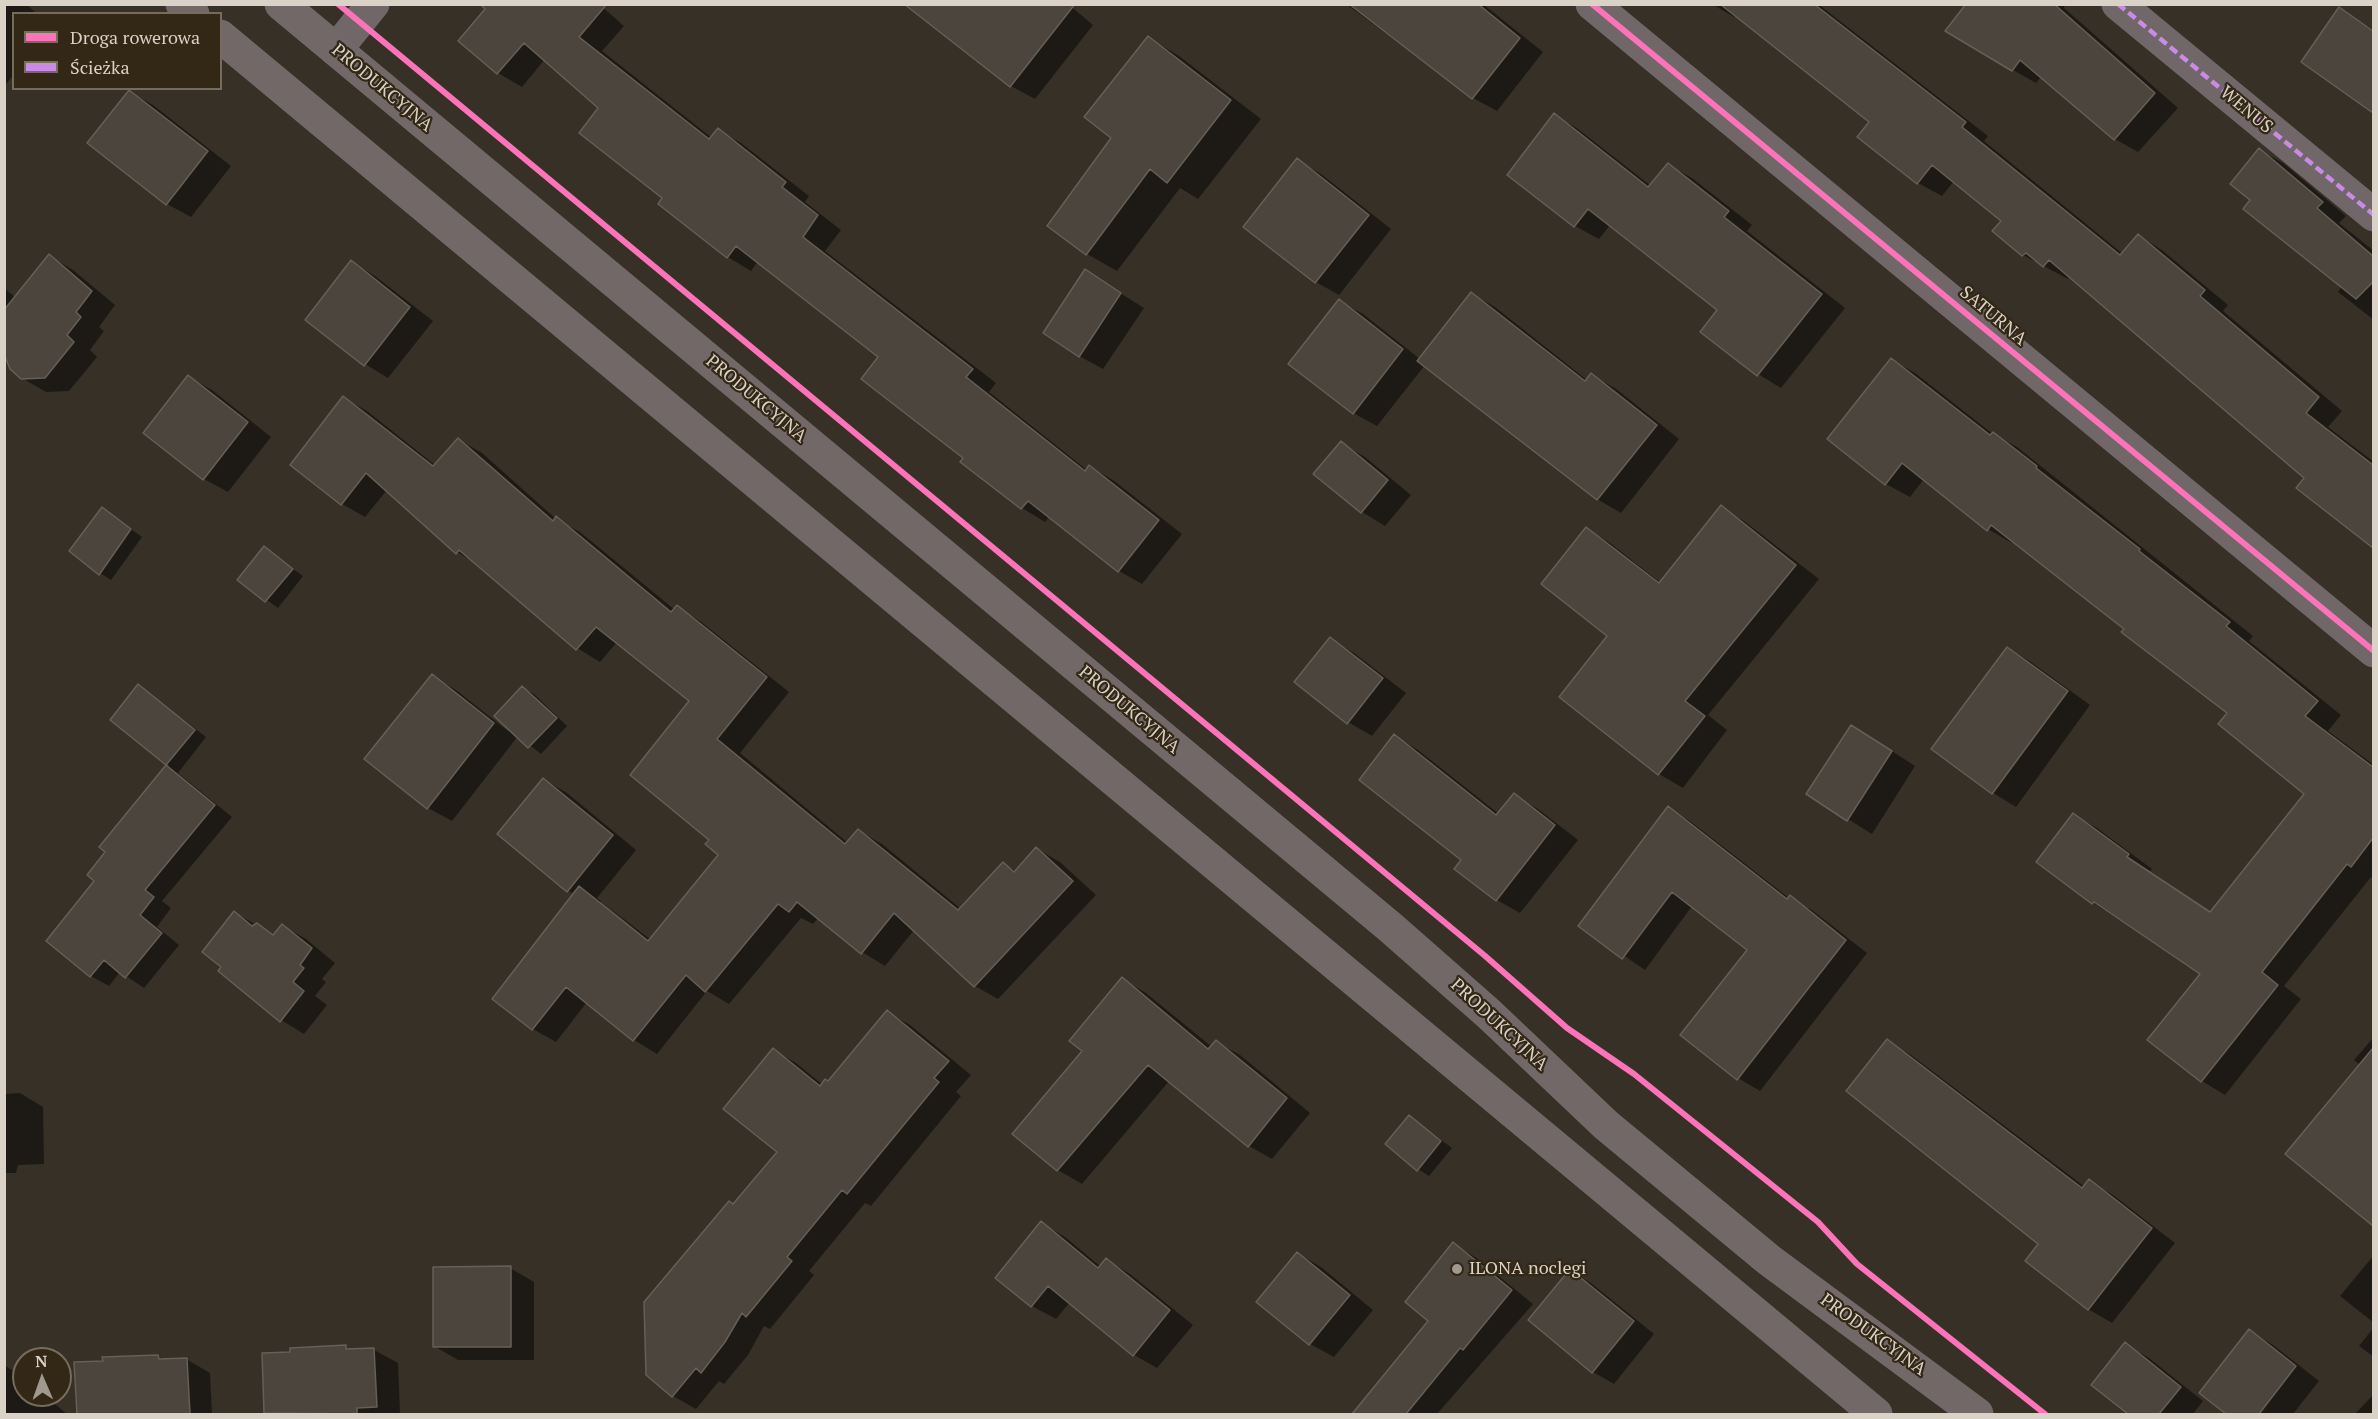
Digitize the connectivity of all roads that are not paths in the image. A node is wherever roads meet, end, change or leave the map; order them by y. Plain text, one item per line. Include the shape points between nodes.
1 (281, 4) edge
2 (373, 4) edge
3 (1592, 4) edge
4 (2118, 4) edge
5 (222, 38) edge
6 (336, 50) junction
7 (2373, 215) edge
8 (2373, 651) edge
9 (1876, 1414) edge
10 (1977, 1414) edge

1 - 6 main road, PRODUKCYJNA
2 - 6 street
3 - 8 street, SATURNA
4 - 7 street, WENUS
5 - 9 main road
6 - 10 main road, PRODUKCYJNA via 1390,927 1606,1125 1769,1260

